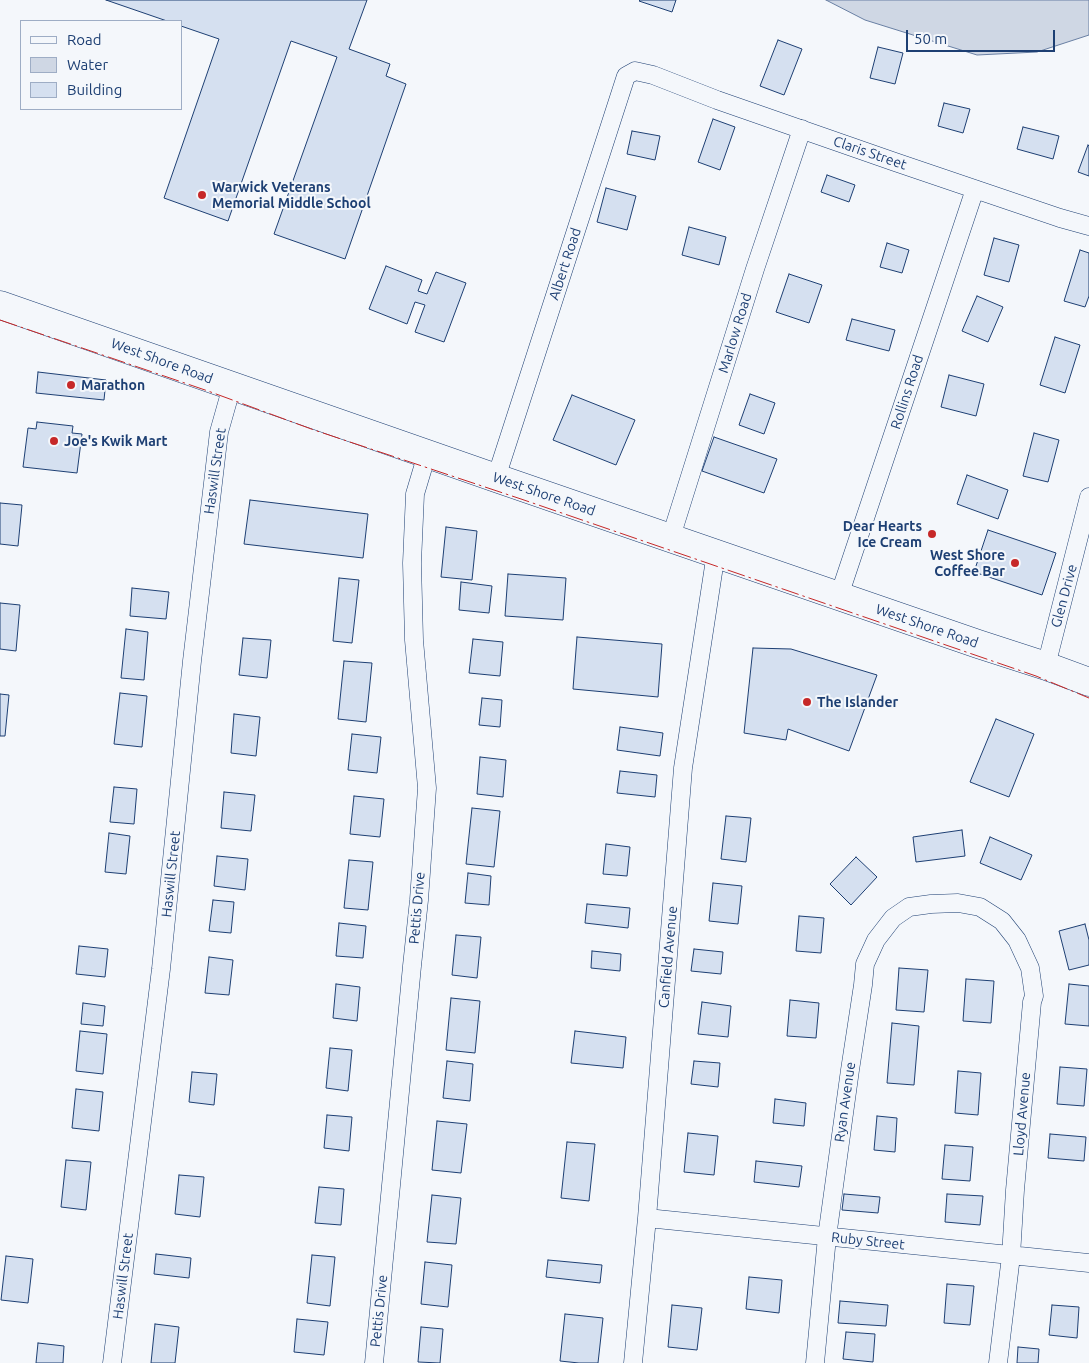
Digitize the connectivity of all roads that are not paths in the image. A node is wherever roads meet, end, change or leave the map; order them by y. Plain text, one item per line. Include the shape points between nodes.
1 (652, 75) joint
2 (802, 129) junction
3 (975, 188) junction
4 (1089, 226) edge
5 (0, 305) edge
6 (232, 386) junction
7 (427, 454) junction
8 (496, 478) junction
9 (1089, 497) edge
10 (671, 538) junction
11 (716, 553) junction
12 (840, 596) junction
13 (1046, 666) junction
14 (1089, 682) edge
15 (959, 903) joint
16 (647, 1218) junction
17 (827, 1237) junction
18 (1011, 1256) junction
19 (1089, 1263) edge
20 (112, 1363) edge
21 (374, 1363) edge
22 (633, 1363) edge
23 (814, 1363) edge
24 (998, 1363) edge

1 - 2 street, Claris Street
1 - 8 street, Albert Road via 635,71 626,76
2 - 3 street, Claris Street
2 - 10 street, Marlow Road
3 - 4 street, Claris Street
3 - 12 street, Rollins Road
5 - 6 main road, West Shore Road
6 - 7 main road, West Shore Road
6 - 20 street, Haswill Street via 217,446 161,969
7 - 8 main road, West Shore Road
7 - 21 street, Pettis Drive via 415,494 412,563 414,640 427,788
8 - 10 main road, West Shore Road
9 - 13 street, Glen Drive
10 - 11 main road, West Shore Road
11 - 12 main road, West Shore Road
11 - 16 street, Canfield Avenue via 683,768
12 - 13 main road, West Shore Road
13 - 14 main road, West Shore Road
15 - 17 street, Ryan Avenue via 908,907 893,918 876,940 865,964
15 - 18 street, Lloyd Avenue via 980,907 1002,921 1017,940 1030,968 1034,996
16 - 17 street, Ruby Street
16 - 22 street, Canfield Avenue
17 - 18 street, Ruby Street
17 - 23 street, Ryan Avenue
18 - 19 street, Ruby Street
18 - 24 street, Lloyd Avenue

